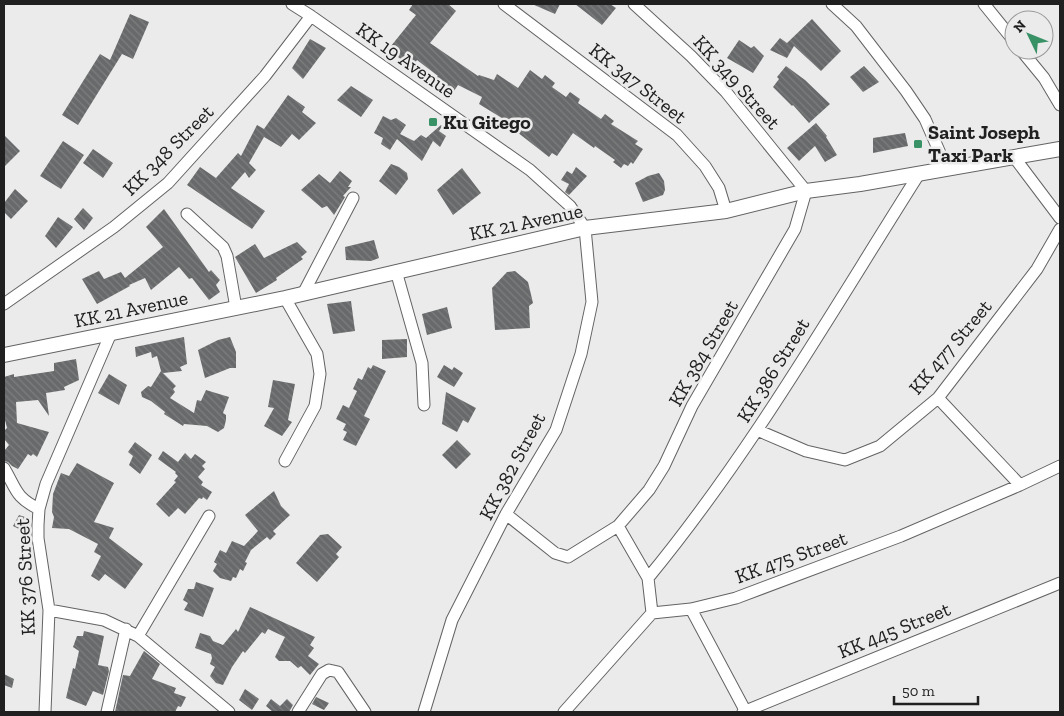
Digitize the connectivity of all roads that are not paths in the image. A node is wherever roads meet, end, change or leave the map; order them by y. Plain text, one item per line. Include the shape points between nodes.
1 (292, 4) edge
2 (504, 4) edge
3 (634, 4) edge
4 (832, 4) edge
5 (984, 4) edge
6 (311, 16) junction
7 (1004, 29) edge
8 (1029, 60) edge
9 (1060, 104) edge
10 (1060, 149) edge
11 (1014, 157) junction
12 (947, 169) junction
13 (919, 174) junction
14 (806, 191) junction
15 (353, 198) dead end
16 (726, 211) junction
17 (187, 214) dead end
18 (1060, 218) edge
19 (585, 228) junction
20 (1060, 229) edge
21 (396, 271) junction
22 (304, 292) junction
23 (285, 298) junction
24 (4, 304) edge
25 (236, 308) junction
26 (111, 333) junction
27 (4, 355) edge
28 (938, 398) junction
29 (424, 406) dead end
30 (757, 430) junction
31 (285, 461) dead end
32 (1060, 466) edge
33 (4, 468) edge
34 (1020, 485) junction
35 (40, 509) junction
36 (506, 514) junction
37 (209, 516) dead end
38 (618, 526) junction
39 (648, 578) junction
40 (1060, 583) edge
41 (691, 609) junction
42 (49, 610) junction
43 (652, 613) junction
44 (126, 629) junction
45 (138, 636) junction
46 (45, 712) edge
47 (106, 712) edge
48 (229, 712) edge
49 (298, 712) edge
50 (365, 712) edge
51 (424, 712) edge
52 (564, 712) edge
53 (744, 712) edge

1 - 6 street, KK 19 Avenue
2 - 16 street, KK 347 Street via 677,135 719,188
3 - 14 street, KK 349 Street via 726,92
4 - 12 street via 856,26 906,91 924,118
5 - 7 street
6 - 19 street, KK 19 Avenue via 530,170 570,206
6 - 24 street, KK 348 Street via 265,76 168,183 114,227
8 - 9 street
10 - 11 main road, KK 21 Avenue
11 - 12 main road, KK 21 Avenue
11 - 18 street
12 - 13 main road, KK 21 Avenue
13 - 14 main road, KK 21 Avenue
13 - 30 street, KK 386 Street
14 - 16 main road, KK 21 Avenue
14 - 38 street, KK 384 Street via 795,229 692,406 664,466 649,490
15 - 22 street
16 - 19 main road, KK 21 Avenue
17 - 25 street via 223,247
19 - 21 main road, KK 21 Avenue
19 - 36 street, KK 382 Street via 592,302 581,354 556,430
20 - 28 street, KK 477 Street via 1038,269
21 - 22 main road, KK 21 Avenue
21 - 29 street via 422,363
22 - 23 main road, KK 21 Avenue
23 - 25 main road, KK 21 Avenue
23 - 31 street via 317,354 320,374 315,406
25 - 26 main road, KK 21 Avenue
26 - 27 main road, KK 21 Avenue
26 - 35 street, KK 376 Street via 46,484
28 - 30 street, KK 477 Street via 880,446 845,460 806,452
28 - 34 street
30 - 39 street, KK 386 Street via 686,533
32 - 34 street, KK 475 Street
33 - 35 street via 20,497
34 - 41 street, KK 475 Street via 892,539 736,598
35 - 42 street, KK 376 Street via 38,538
36 - 38 street, KK 384 Street via 555,553 568,557
36 - 51 street, KK 382 Street via 452,620
37 - 45 street
38 - 39 street
39 - 43 street
40 - 53 street, KK 445 Street
41 - 43 street, KK 475 Street
41 - 53 street
42 - 44 street via 104,620
42 - 46 street, KK 376 Street
43 - 52 street
44 - 45 street
44 - 47 street
45 - 48 street
49 - 50 street via 322,674 329,670 338,672

